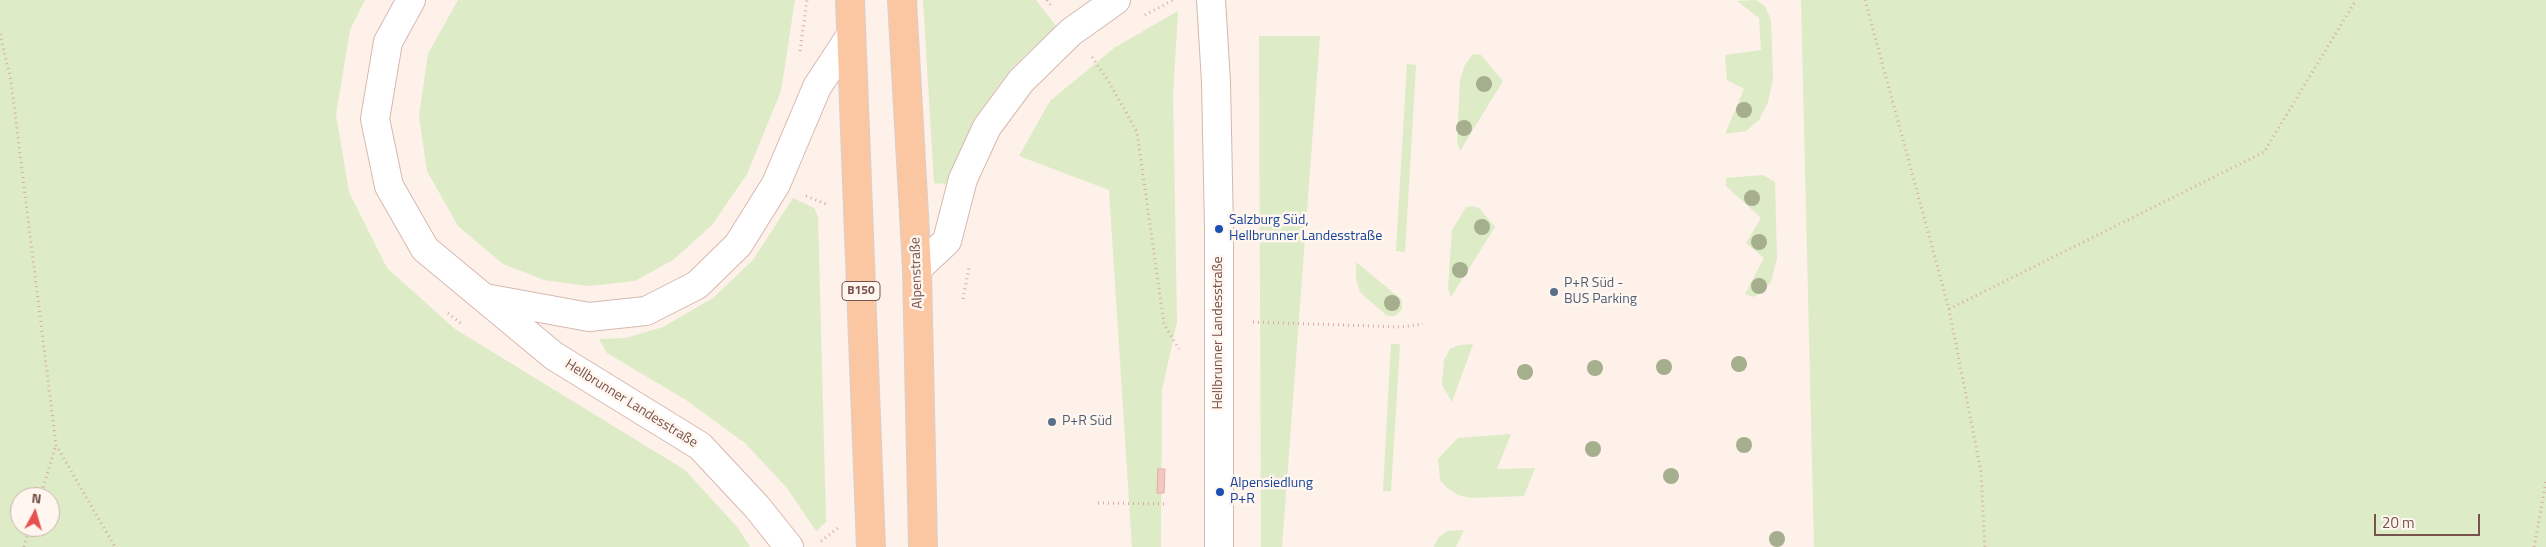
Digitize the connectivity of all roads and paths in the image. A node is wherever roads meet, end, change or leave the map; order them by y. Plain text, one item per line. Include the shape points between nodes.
1 (411, 0) edge
2 (807, 0) edge
3 (850, 0) edge
4 (902, 0) edge
5 (1047, 0) edge
6 (1116, 0) edge
7 (1173, 0) edge
8 (1211, 0) edge
9 (1865, 0) edge
10 (2356, 0) edge
11 (1139, 20) dead end
12 (1071, 32) junction
13 (0, 34) edge
14 (852, 35) junction
15 (798, 58) dead end
16 (970, 263) dead end
17 (917, 269) junction
18 (481, 297) junction
19 (963, 299) dead end
20 (1949, 309) junction
21 (1254, 322) dead end
22 (1423, 324) dead end
23 (1179, 350) dead end
24 (56, 445) junction
25 (2546, 482) edge
26 (43, 487) edge
27 (1098, 503) dead end
28 (1168, 504) dead end
29 (115, 547) edge
30 (789, 547) edge
31 (871, 547) edge
32 (923, 547) edge
33 (1219, 547) edge
34 (1985, 547) edge
35 (2534, 547) edge

1 - 18 main road, Hellbrunner Landesstraße via 388,42 375,119 388,186 425,250
2 - 15 path
3 - 14 main road, B150
4 - 17 main road, Alpenstraße
5 - 12 path
6 - 12 main road
7 - 11 path
8 - 33 main road, Hellbrunner Landesstraße via 1216,82
9 - 20 path
10 - 20 path via 2264,152
12 - 17 main road via 1021,81 987,127 963,180 947,241
12 - 23 path via 1109,82 1137,132 1164,324
13 - 24 path via 11,81
14 - 18 main road, Hellbrunner Landesstraße via 817,87 776,184 738,245 696,285 646,311 589,317
14 - 31 main road, B150
16 - 19 path
17 - 32 main road, Alpenstraße
18 - 30 main road, Hellbrunner Landesstraße via 554,356 700,446
20 - 34 path via 1981,472
21 - 22 path
24 - 26 path
24 - 29 path
25 - 35 path
27 - 28 path

